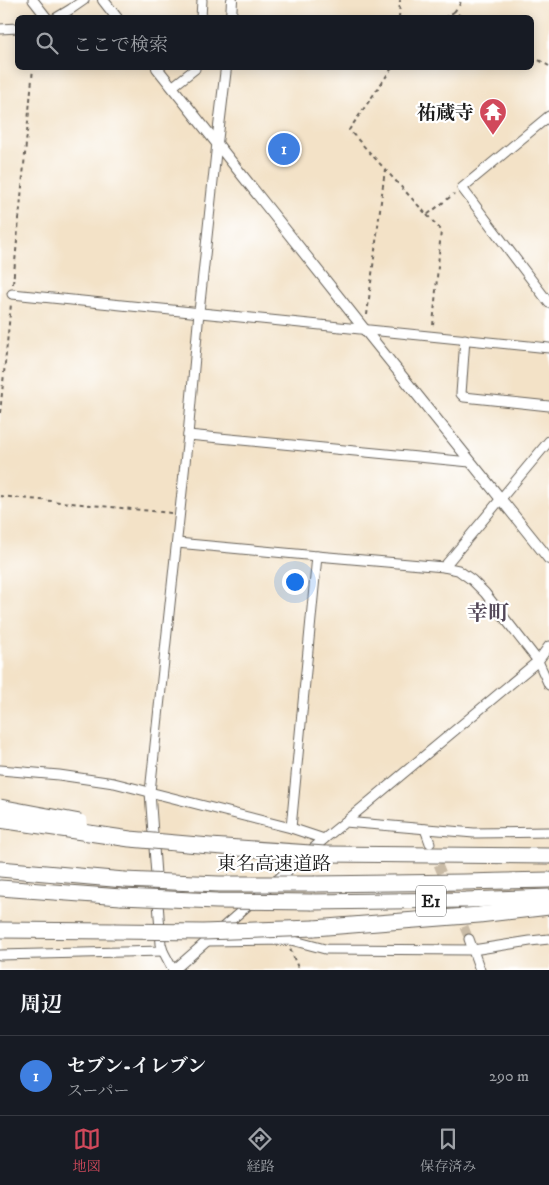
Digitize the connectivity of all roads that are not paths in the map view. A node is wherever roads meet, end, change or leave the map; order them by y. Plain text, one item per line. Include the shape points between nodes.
1 (33, 0) edge
2 (84, 0) edge
3 (103, 0) edge
4 (202, 0) edge
5 (232, 0) edge
6 (45, 15) edge
7 (61, 15) edge
8 (115, 15) edge
9 (200, 15) edge
10 (231, 15) edge
11 (15, 28) edge
12 (0, 29) edge
13 (159, 70) edge
14 (194, 70) edge
15 (226, 70) edge
16 (172, 87) junction
17 (549, 116) edge
18 (218, 143) junction
19 (12, 294) road end
20 (549, 303) edge
21 (199, 312) junction
22 (365, 330) junction
23 (465, 339) junction
24 (549, 348) edge
25 (549, 406) edge
26 (188, 435) junction
27 (548, 445) edge
28 (470, 462) junction
29 (501, 498) junction
30 (176, 543) junction
31 (317, 556) junction
32 (549, 559) edge
33 (444, 567) junction
34 (549, 646) edge
35 (538, 660) junction
36 (549, 685) edge
37 (0, 770) edge
38 (150, 792) junction
39 (0, 807) edge
40 (0, 820) edge
41 (346, 822) junction
42 (291, 828) junction
43 (425, 829) junction
44 (549, 832) edge
45 (324, 838) junction
46 (430, 843) tunnel mouth
47 (210, 846) junction
48 (549, 856) edge
49 (0, 869) edge
50 (549, 880) edge
51 (0, 888) edge
52 (549, 897) edge
53 (549, 907) edge
54 (0, 924) edge
55 (0, 930) edge
56 (87, 931) junction
57 (469, 939) tunnel mouth
58 (549, 940) edge
59 (208, 941) junction
60 (473, 950) junction
61 (163, 951) junction
62 (0, 955) edge
63 (173, 970) edge
64 (480, 970) edge

1 - 6 street
2 - 7 street
3 - 8 street
4 - 9 street
5 - 10 street
11 - 12 street
13 - 16 street
14 - 16 street
15 - 18 street
16 - 18 street
17 - 20 street via 462,188
18 - 21 street
18 - 22 street
19 - 21 street
21 - 22 street
21 - 26 street
22 - 23 street
22 - 28 street
23 - 24 street
23 - 25 street via 461,394 464,397
26 - 28 street
26 - 30 street
27 - 29 street
28 - 29 street
29 - 32 street
29 - 33 street
30 - 31 street
30 - 38 street
31 - 33 street
31 - 42 street
33 - 35 street via 458,570 472,580
34 - 35 street
35 - 36 street
35 - 41 street
37 - 38 street via 114,783
38 - 42 street
38 - 61 street
39 - 47 highway, bridge
40 - 47 highway, bridge via 130,839
41 - 43 street
41 - 45 street
42 - 45 street
43 - 44 street via 474,833
43 - 46 street
45 - 59 street
47 - 48 highway, bridge via 325,854
49 - 50 highway, 東名高速道路 / E1, bridge via 124,880 219,884
51 - 52 highway, 東名高速道路 / E1, bridge via 217,901
53 - 56 highway, bridge via 314,928 203,932
54 - 56 highway
55 - 56 highway
57 - 60 street
58 - 60 street
59 - 60 street via 290,940 325,948
59 - 63 street
60 - 64 street
61 - 62 street
61 - 63 street

